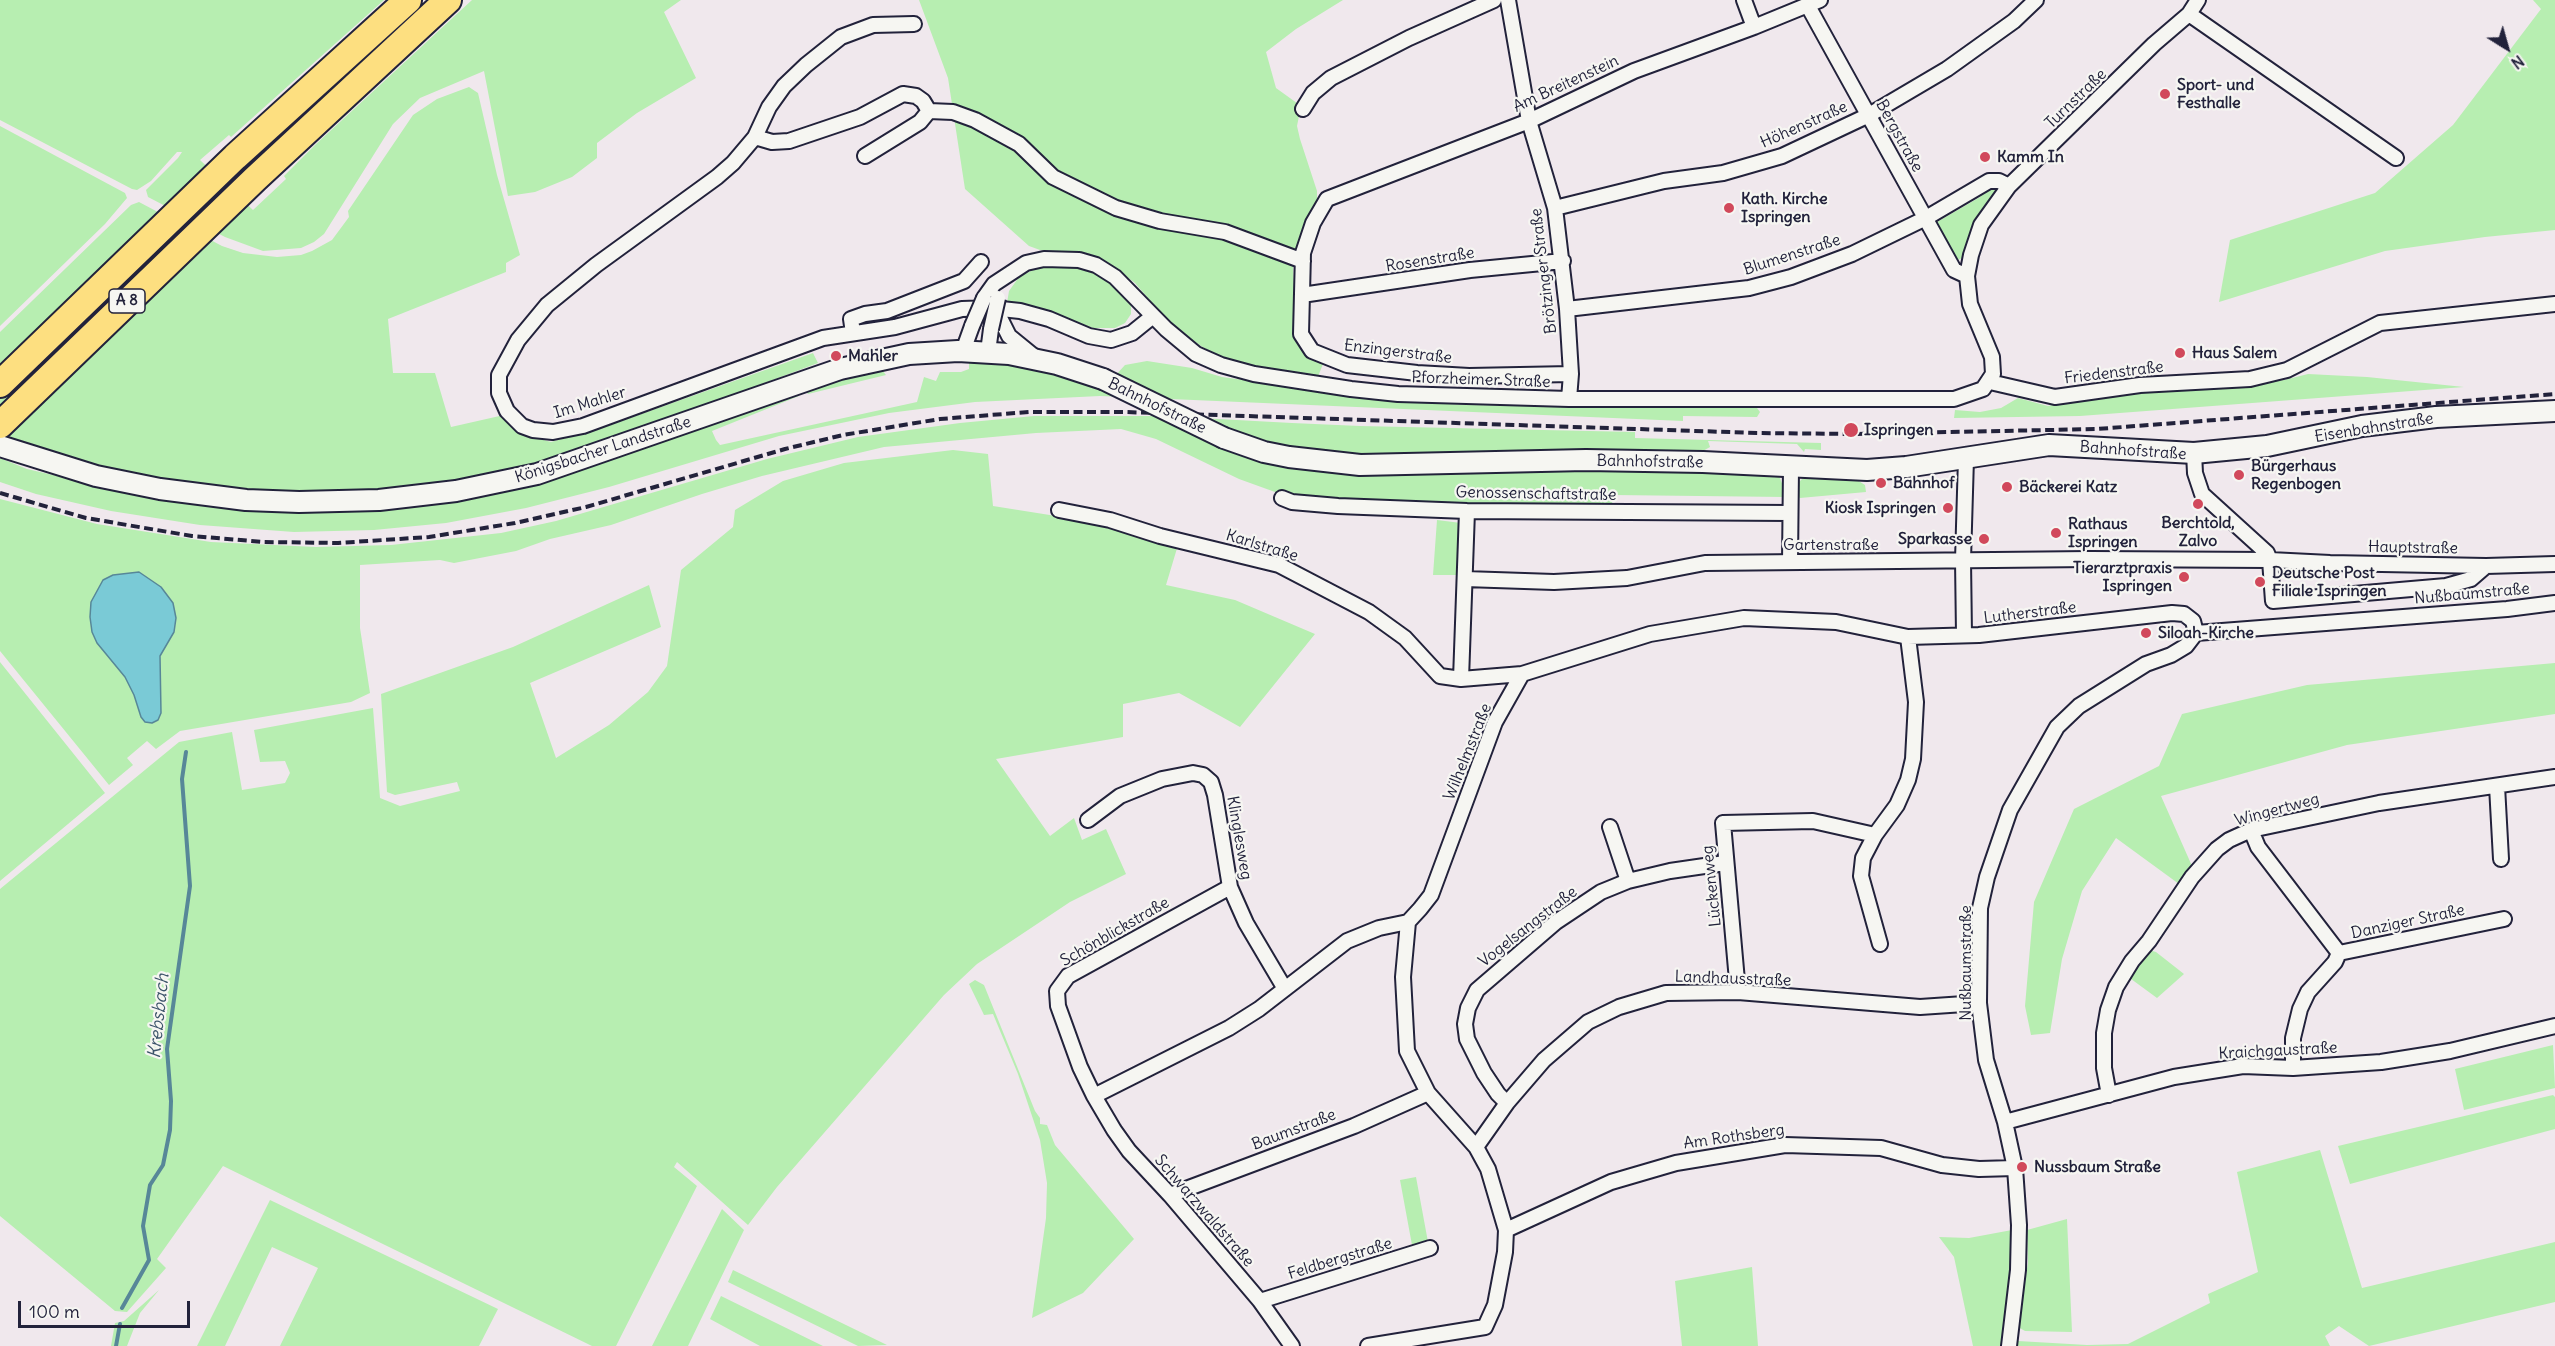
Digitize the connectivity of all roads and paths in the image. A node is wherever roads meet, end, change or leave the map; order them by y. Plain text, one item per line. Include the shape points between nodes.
1 (408, 0) edge
2 (448, 0) edge
3 (1494, 0) edge
4 (1508, 0) edge
5 (1744, 0) edge
6 (2036, 0) edge
7 (2197, 0) edge
8 (1814, 3) edge
9 (2189, 14) junction
10 (914, 24) dead end
11 (1755, 27) junction
12 (1303, 109) dead end
13 (929, 111) junction
14 (1869, 115) junction
15 (1528, 121) junction
16 (755, 137) junction
17 (865, 156) dead end
18 (2396, 158) dead end
19 (2009, 186) junction
20 (1327, 199) joint
21 (1555, 208) junction
22 (1926, 218) junction
23 (1303, 261) junction
24 (1563, 261) junction
25 (981, 262) dead end
26 (1010, 273) junction
27 (1967, 276) junction
28 (1302, 295) junction
29 (2555, 304) edge
30 (1567, 309) junction
31 (1154, 316) junction
32 (998, 329) junction
33 (853, 333) junction
34 (963, 351) junction
35 (987, 352) junction
36 (1038, 359) junction
37 (1571, 374) junction
38 (1990, 382) junction
39 (0, 384) edge
40 (1569, 399) junction
41 (2555, 411) edge
42 (0, 425) edge
43 (0, 446) edge
44 (2194, 453) junction
45 (1966, 458) junction
46 (1791, 468) junction
47 (1282, 498) dead end
48 (1059, 510) dead end
49 (1467, 511) junction
50 (1790, 513) junction
51 (1963, 560) junction
52 (2270, 560) junction
53 (1790, 562) junction
54 (2555, 564) edge
55 (2486, 566) junction
56 (1465, 579) junction
57 (2555, 603) edge
58 (2196, 633) junction
59 (1964, 635) junction
60 (1908, 637) junction
61 (1522, 674) junction
62 (1461, 679) junction
63 (2555, 777) edge
64 (2497, 786) junction
65 (1088, 820) dead end
66 (1610, 827) dead end
67 (2250, 830) junction
68 (1875, 835) junction
69 (2501, 859) dead end
70 (1725, 863) junction
71 (1628, 881) junction
72 (1230, 887) junction
73 (2504, 919) dead end
74 (1408, 922) junction
75 (1880, 944) dead end
76 (2339, 953) junction
77 (1285, 989) junction
78 (1738, 992) junction
79 (1979, 1004) junction
80 (2555, 1026) edge
81 (2293, 1068) junction
82 (1428, 1093) junction
83 (2109, 1095) junction
84 (1094, 1096) junction
85 (1507, 1103) junction
86 (2006, 1122) junction
87 (1476, 1147) junction
88 (2014, 1168) junction
89 (1170, 1195) junction
90 (1506, 1230) junction
91 (1430, 1248) dead end
92 (1260, 1301) junction
93 (1292, 1346) edge
94 (1368, 1346) edge
95 (2009, 1346) edge

1 - 39 highway, A 8 via 235,157
2 - 42 highway, A 8
3 - 12 street via 1331,78 1313,93
4 - 15 street, Brötzinger Straße
5 - 11 street
6 - 14 street, Höhenstraße via 2014,21 1947,69
7 - 9 street, Turnstraße
8 - 11 street, Am Breitenstein
8 - 14 street, Bergstraße
9 - 18 street
9 - 19 street, Turnstraße
10 - 16 street, Im Mahler via 873,25 841,37 784,86
11 - 15 street, Am Breitenstein via 1634,71
13 - 16 street via 916,96 903,94 860,117 808,135 772,142
13 - 17 street via 920,122
13 - 23 street via 953,112 975,120 1019,144 1053,177 1116,208 1160,221 1225,232
14 - 21 street, Höhenstraße via 1782,156 1723,173 1664,181
14 - 22 street, Bergstraße
15 - 20 street, Am Breitenstein
15 - 21 street, Brötzinger Straße
16 - 33 street, Im Mahler via 717,177 548,305 518,340 499,375 507,411 522,426 533,430 553,432 582,426 795,347
19 - 22 street, Blumenstraße via 1989,181
19 - 27 street, Turnstraße via 1982,225
20 - 23 street, Enzingerstraße via 1313,223 1302,253
21 - 24 street, Brötzinger Straße
22 - 27 street, Bergstraße via 1954,270
22 - 30 street, Blumenstraße via 1852,254 1749,288
23 - 28 street, Enzingerstraße
24 - 28 street, Rosenstraße via 1470,270
24 - 30 street, Brötzinger Straße
25 - 33 street via 964,281 887,311 851,319
26 - 31 street, Pforzheimer Straße via 1026,263 1044,259 1062,258 1096,265 1115,277
26 - 32 street, bridge via 997,304
26 - 34 street, Pforzheimer Straße, bridge via 994,284 984,298
27 - 38 street, Turnstraße via 1970,304 1992,357
28 - 37 street, Enzingerstraße via 1301,334 1312,351 1347,365 1469,376
29 - 38 street, Friedenstraße via 2380,323 2288,370 2250,379 2140,385 2055,397
30 - 37 street, Brötzinger Straße
31 - 33 street, Im Mahler via 1132,333 1111,340 1089,336 1028,312 992,308 962,309 895,327
31 - 40 street, Pforzheimer Straße via 1196,354 1254,374 1398,394
32 - 35 street
32 - 36 street
34 - 35 main road, Königsbacher Landstraße
34 - 43 main road, Königsbacher Landstraße via 909,354 840,369 537,474 477,488 404,498 298,502 204,495 96,476
35 - 36 main road, Bahnhofstraße
36 - 46 main road, Bahnhofstraße, bridge via 1103,379 1224,438 1289,457 1349,465 1586,460
37 - 40 street, Brötzinger Straße
38 - 40 street, Pforzheimer Straße via 1983,389 1954,399
41 - 44 main road, Eisenbahnstraße via 2426,418 2362,426 2267,446
44 - 45 main road, Bahnhofstraße via 2049,445
44 - 52 street, Bahnhofstraße via 2202,494 2267,552
45 - 46 main road, Bahnhofstraße via 1867,470
45 - 51 street
46 - 50 street
47 - 49 street, Genossenschaftstraße via 1326,506
48 - 62 street, Karlstraße via 1279,566 1369,612 1405,638 1440,676
49 - 50 street, Genossenschaftstraße
49 - 56 street
50 - 53 street
51 - 52 street, Gartenstraße
51 - 53 street, Gartenstraße
51 - 59 street
52 - 55 street, Hauptstraße
52 - 55 street via 2273,601 2446,586 2471,579
53 - 56 street, Gartenstraße via 1705,563 1627,578 1554,582
54 - 55 street, Hauptstraße
56 - 62 street
57 - 58 street, Nußbaumstraße
58 - 59 street, Lutherstraße via 2193,621 2184,614 2172,613
58 - 79 street, Nußbaumstraße via 2186,646 2125,676 2066,716 2020,790 1987,877 1980,908
59 - 60 street
60 - 61 street via 1836,622 1744,618 1650,634
60 - 68 street via 1916,702 1913,759 1897,805
61 - 62 street, Karlstraße
61 - 74 street, Wilhelmstraße via 1495,722 1431,895
63 - 64 street, Wingertweg
64 - 67 street, Wingertweg via 2379,803
64 - 69 street
65 - 72 street, Klinglesweg via 1120,796 1162,779 1203,775 1211,782 1215,795
66 - 71 street
67 - 76 street via 2258,847
67 - 83 street, Wingertweg via 2223,844 2192,877 2116,987 2104,1033 2103,1068
68 - 70 street, Lückenweg via 1813,821 1723,823
68 - 75 street via 1863,858 1861,876
70 - 71 street, Vogelsangstraße
70 - 78 street, Lückenweg
71 - 85 street, Vogelsangstraße via 1601,892 1556,922 1477,990 1472,999 1465,1024 1467,1039 1484,1072
72 - 77 street, Klinglesweg via 1246,923
72 - 84 street, Schönblickstraße via 1068,976 1057,991 1064,1026
73 - 76 street, Danziger Straße
74 - 77 street via 1347,941
74 - 82 street via 1403,977 1407,1051
76 - 81 street, Danziger Straße via 2300,1008 2293,1038
77 - 84 street via 1229,1028
78 - 79 street, Landhausstraße via 1920,1006
78 - 85 street, Landhausstraße via 1666,993 1619,1007 1588,1023 1544,1060
79 - 86 street, Nußbaumstraße via 1986,1060
80 - 81 street, Kraichgaustraße via 2450,1051 2381,1062
81 - 83 street, Kraichgaustraße via 2236,1067 2174,1077
82 - 87 street
82 - 89 street, Baumstraße via 1354,1126
83 - 86 street, Kraichgaustraße
84 - 89 street, Schwarzwaldstraße via 1129,1151
85 - 87 street, Landhausstraße
86 - 88 street, Nußbaumstraße
87 - 90 street via 1495,1188
88 - 90 street, Am Rothsberg via 1942,1165 1881,1148 1785,1145 1676,1163 1611,1182
88 - 95 street, Nußbaumstraße via 2018,1270
89 - 92 street, Schwarzwaldstraße
90 - 94 street via 1498,1290 1485,1327
91 - 92 street, Feldbergstraße
92 - 93 street, Schwarzwaldstraße

